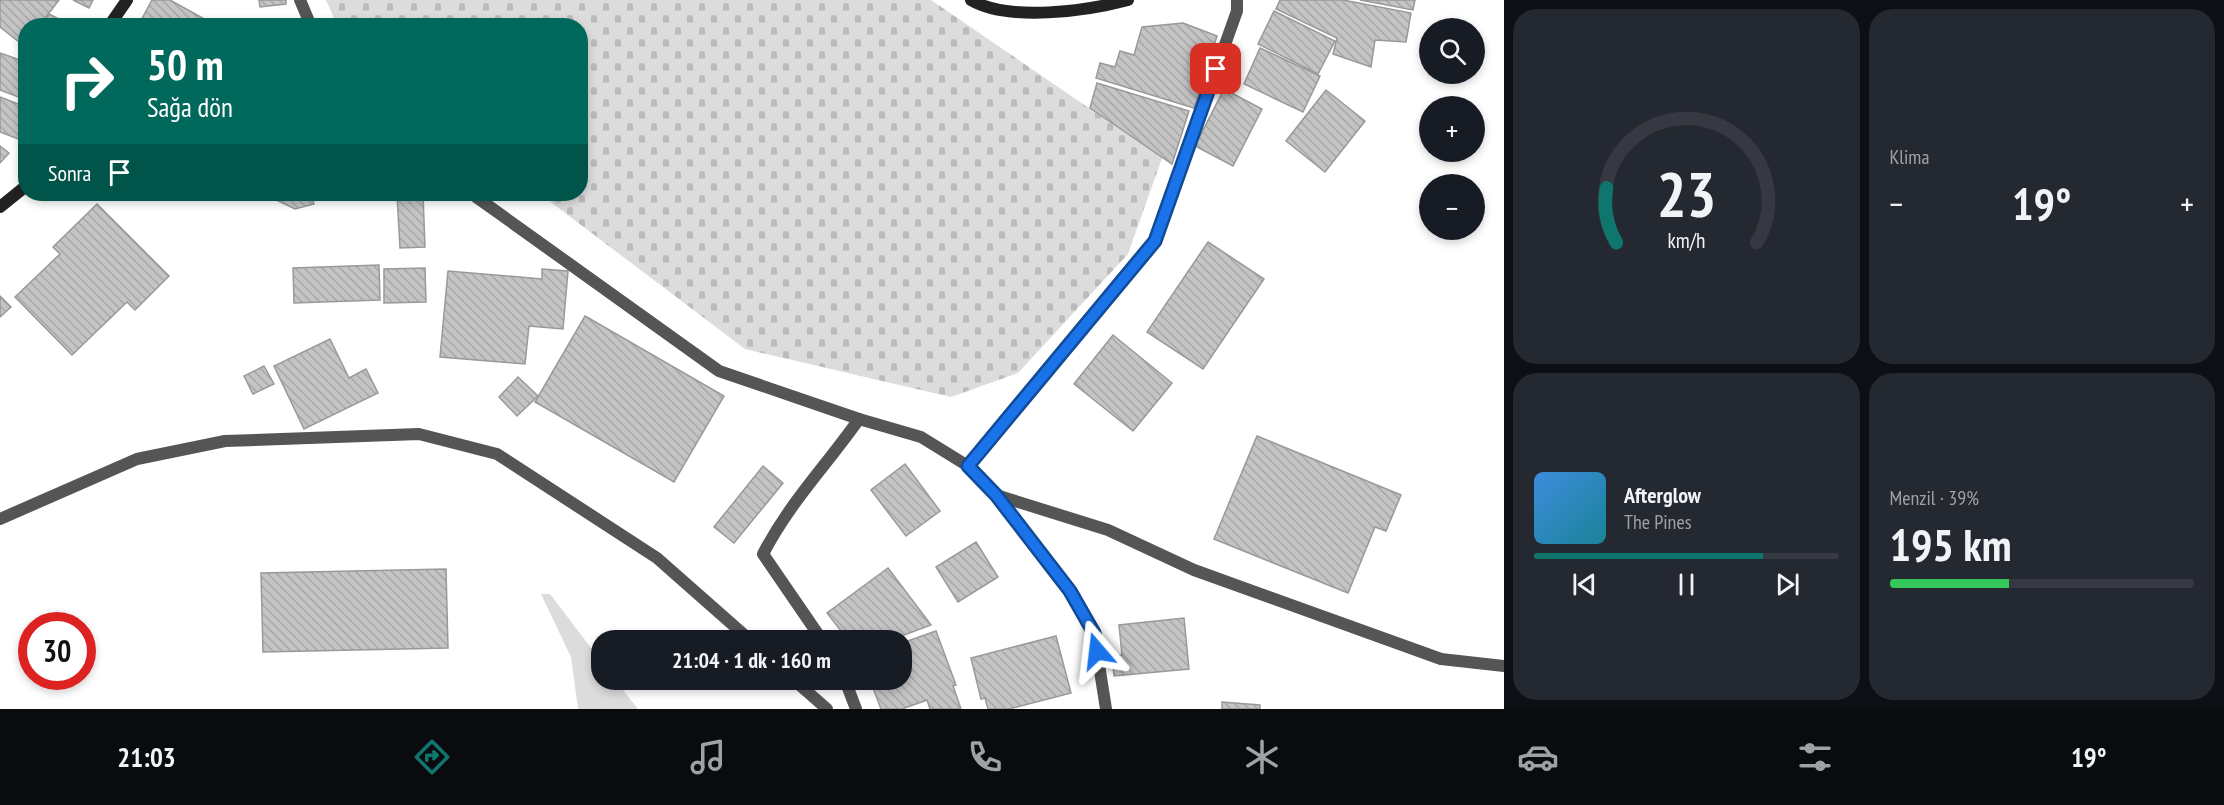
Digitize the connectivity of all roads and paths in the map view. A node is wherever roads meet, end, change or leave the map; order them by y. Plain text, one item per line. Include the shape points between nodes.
1 (127, 0) edge
2 (300, 0) edge
3 (971, 0) edge
4 (1128, 0) edge
5 (1237, 0) edge
6 (115, 18) edge
7 (308, 18) edge
8 (18, 192) edge
9 (482, 201) edge
10 (0, 207) edge
11 (859, 419) junction
12 (968, 466) junction
13 (996, 495) junction
14 (0, 519) edge
15 (739, 630) edge
16 (815, 630) edge
17 (1504, 666) edge
18 (805, 690) edge
19 (849, 690) edge
20 (827, 709) edge
21 (856, 709) edge
22 (1106, 709) edge

1 - 6 main road
2 - 7 street
3 - 4 main road via 1034,14
5 - 12 street via 1237,11 1155,241
8 - 10 main road
9 - 11 street via 719,371
11 - 12 street via 921,437
11 - 16 street via 828,464 782,518 763,554
12 - 13 street
13 - 17 street via 1108,530 1194,570 1441,659
13 - 22 street via 1070,591 1094,633
14 - 15 street via 137,459 225,441 419,434 497,454 657,558
18 - 20 street
19 - 21 street

